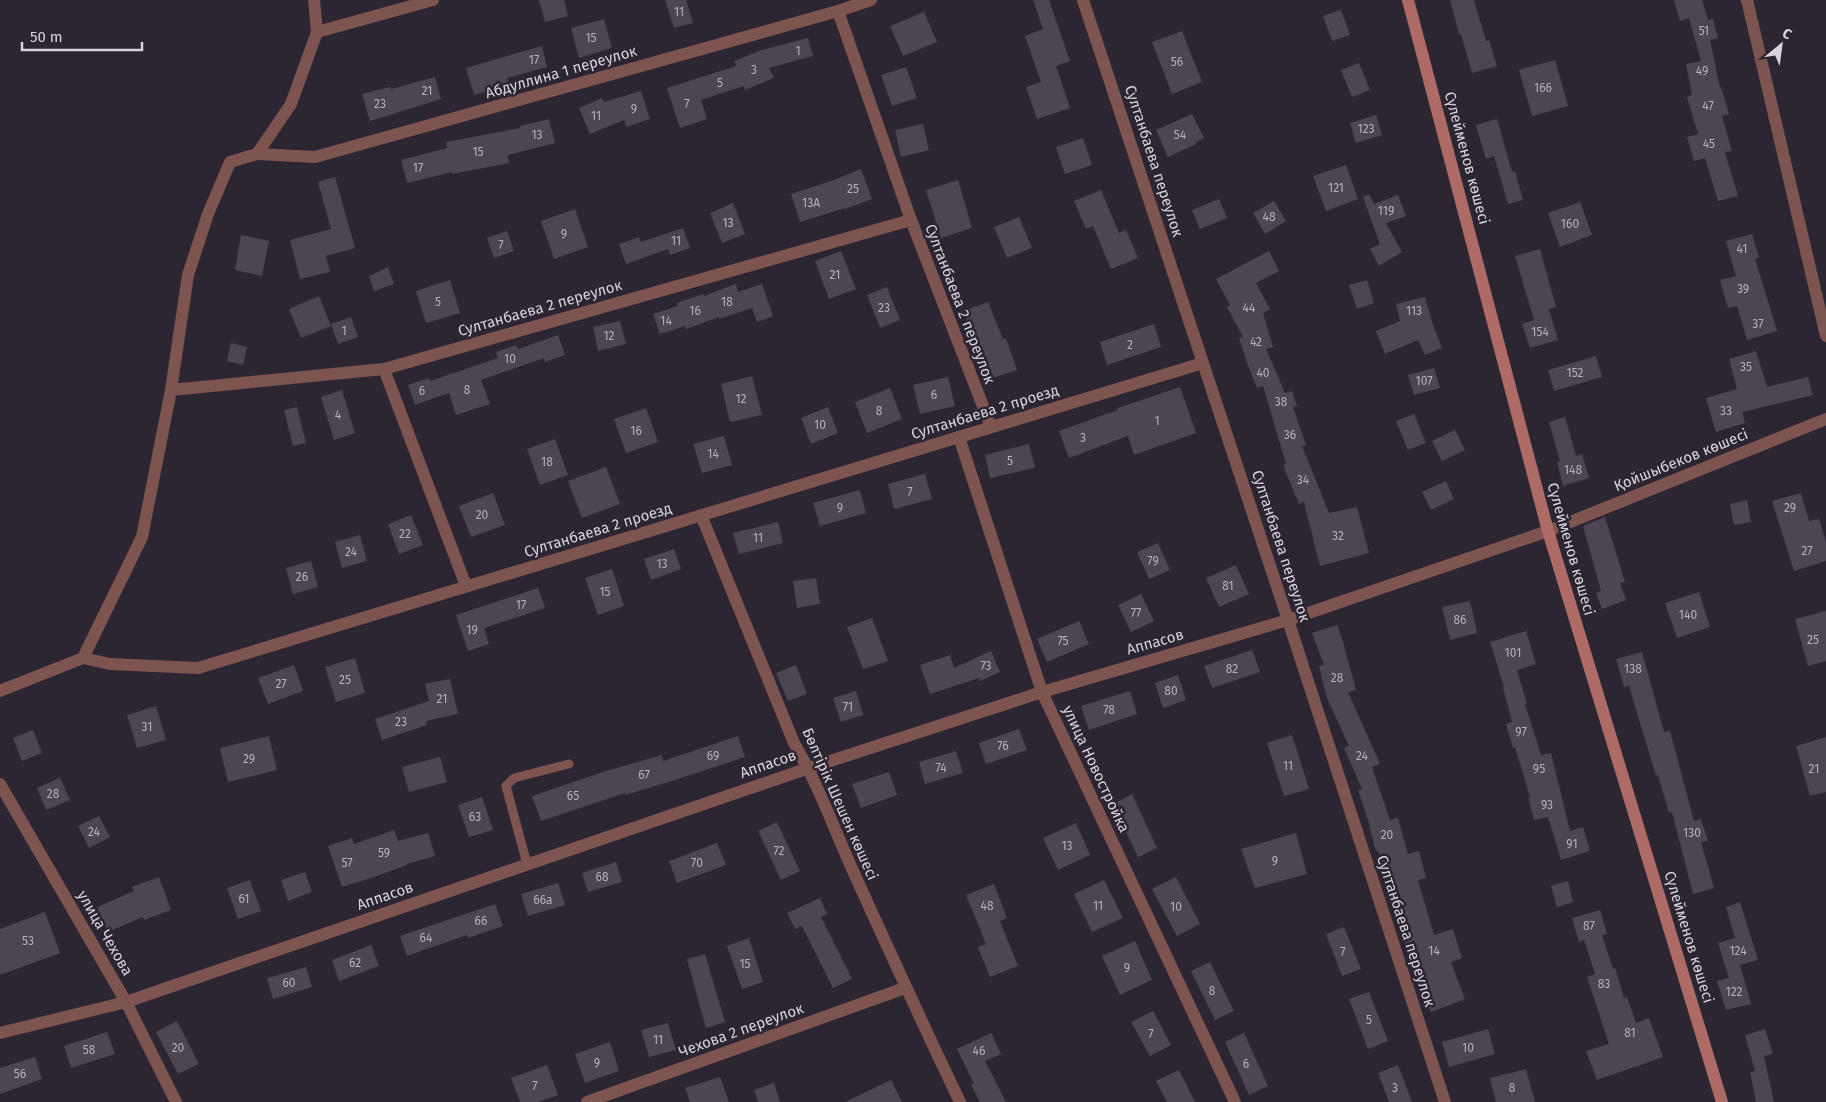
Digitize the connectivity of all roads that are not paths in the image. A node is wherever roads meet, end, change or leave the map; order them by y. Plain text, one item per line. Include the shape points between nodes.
1 (314, 0) edge
2 (433, 0) edge
3 (871, 0) edge
4 (1084, 0) edge
5 (1408, 0) edge
6 (1747, 0) edge
7 (838, 11) junction
8 (317, 32) junction
9 (257, 154) junction
10 (910, 220) junction
11 (1826, 336) edge
12 (1203, 363) junction
13 (384, 369) junction
14 (171, 390) junction
15 (1826, 419) edge
16 (991, 427) junction
17 (958, 437) junction
18 (701, 515) junction
19 (1548, 532) junction
20 (466, 586) junction
21 (1288, 620) junction
22 (83, 658) junction
23 (0, 691) edge
24 (1042, 692) junction
25 (569, 764) dead end
26 (809, 768) junction
27 (0, 784) edge
28 (527, 864) junction
29 (905, 988) junction
30 (126, 1002) junction
31 (0, 1033) edge
32 (176, 1102) edge
33 (587, 1102) edge
34 (960, 1102) edge
35 (1235, 1102) edge
36 (1445, 1102) edge
37 (1722, 1102) edge

1 - 8 street
2 - 8 street
3 - 7 street, Абдуллина 1 переулок
4 - 12 street, Султанбаева переулок
5 - 19 main road, Сүлейменов көшесі
6 - 11 street
7 - 9 street, Абдуллина 1 переулок via 315,157
7 - 10 street, Султанбаева 2 переулок
8 - 9 street via 291,104
9 - 14 street, Абдуллина 1 переулок via 230,162 208,214 188,275
10 - 13 street, Султанбаева 2 переулок
10 - 16 street, Султанбаева 2 переулок
12 - 16 street, Султанбаева 2 проезд
12 - 21 street, Султанбаева переулок
13 - 14 street, Султанбаева 2 переулок
13 - 20 street
14 - 22 street via 142,537
15 - 19 street, Қойшыбеков көшесі
16 - 17 street, Султанбаева 2 проезд
17 - 18 street, Султанбаева 2 проезд
17 - 24 street, улица Новостройка
18 - 20 street, Султанбаева 2 проезд
18 - 26 street, Бөлтірік Шешен көшесі via 794,743
19 - 21 street, Аппасов
19 - 37 main road, Сүлейменов көшесі
20 - 22 street, Султанбаева 2 проезд via 198,668 110,664
21 - 24 street, Аппасов
21 - 36 street, Султанбаева переулок
22 - 23 street
24 - 26 street, Аппасов
24 - 35 street, улица Новостройка
25 - 28 lane via 514,778 506,786
26 - 28 street, Аппасов
26 - 29 street, Бөлтірік Шешен көшесі
27 - 30 street, улица Чехова
28 - 30 street, Аппасов
29 - 33 street, Чехова 2 переулок
29 - 34 street, Бөлтірік Шешен көшесі
30 - 31 street, Аппасов
30 - 32 street, улица Чехова

